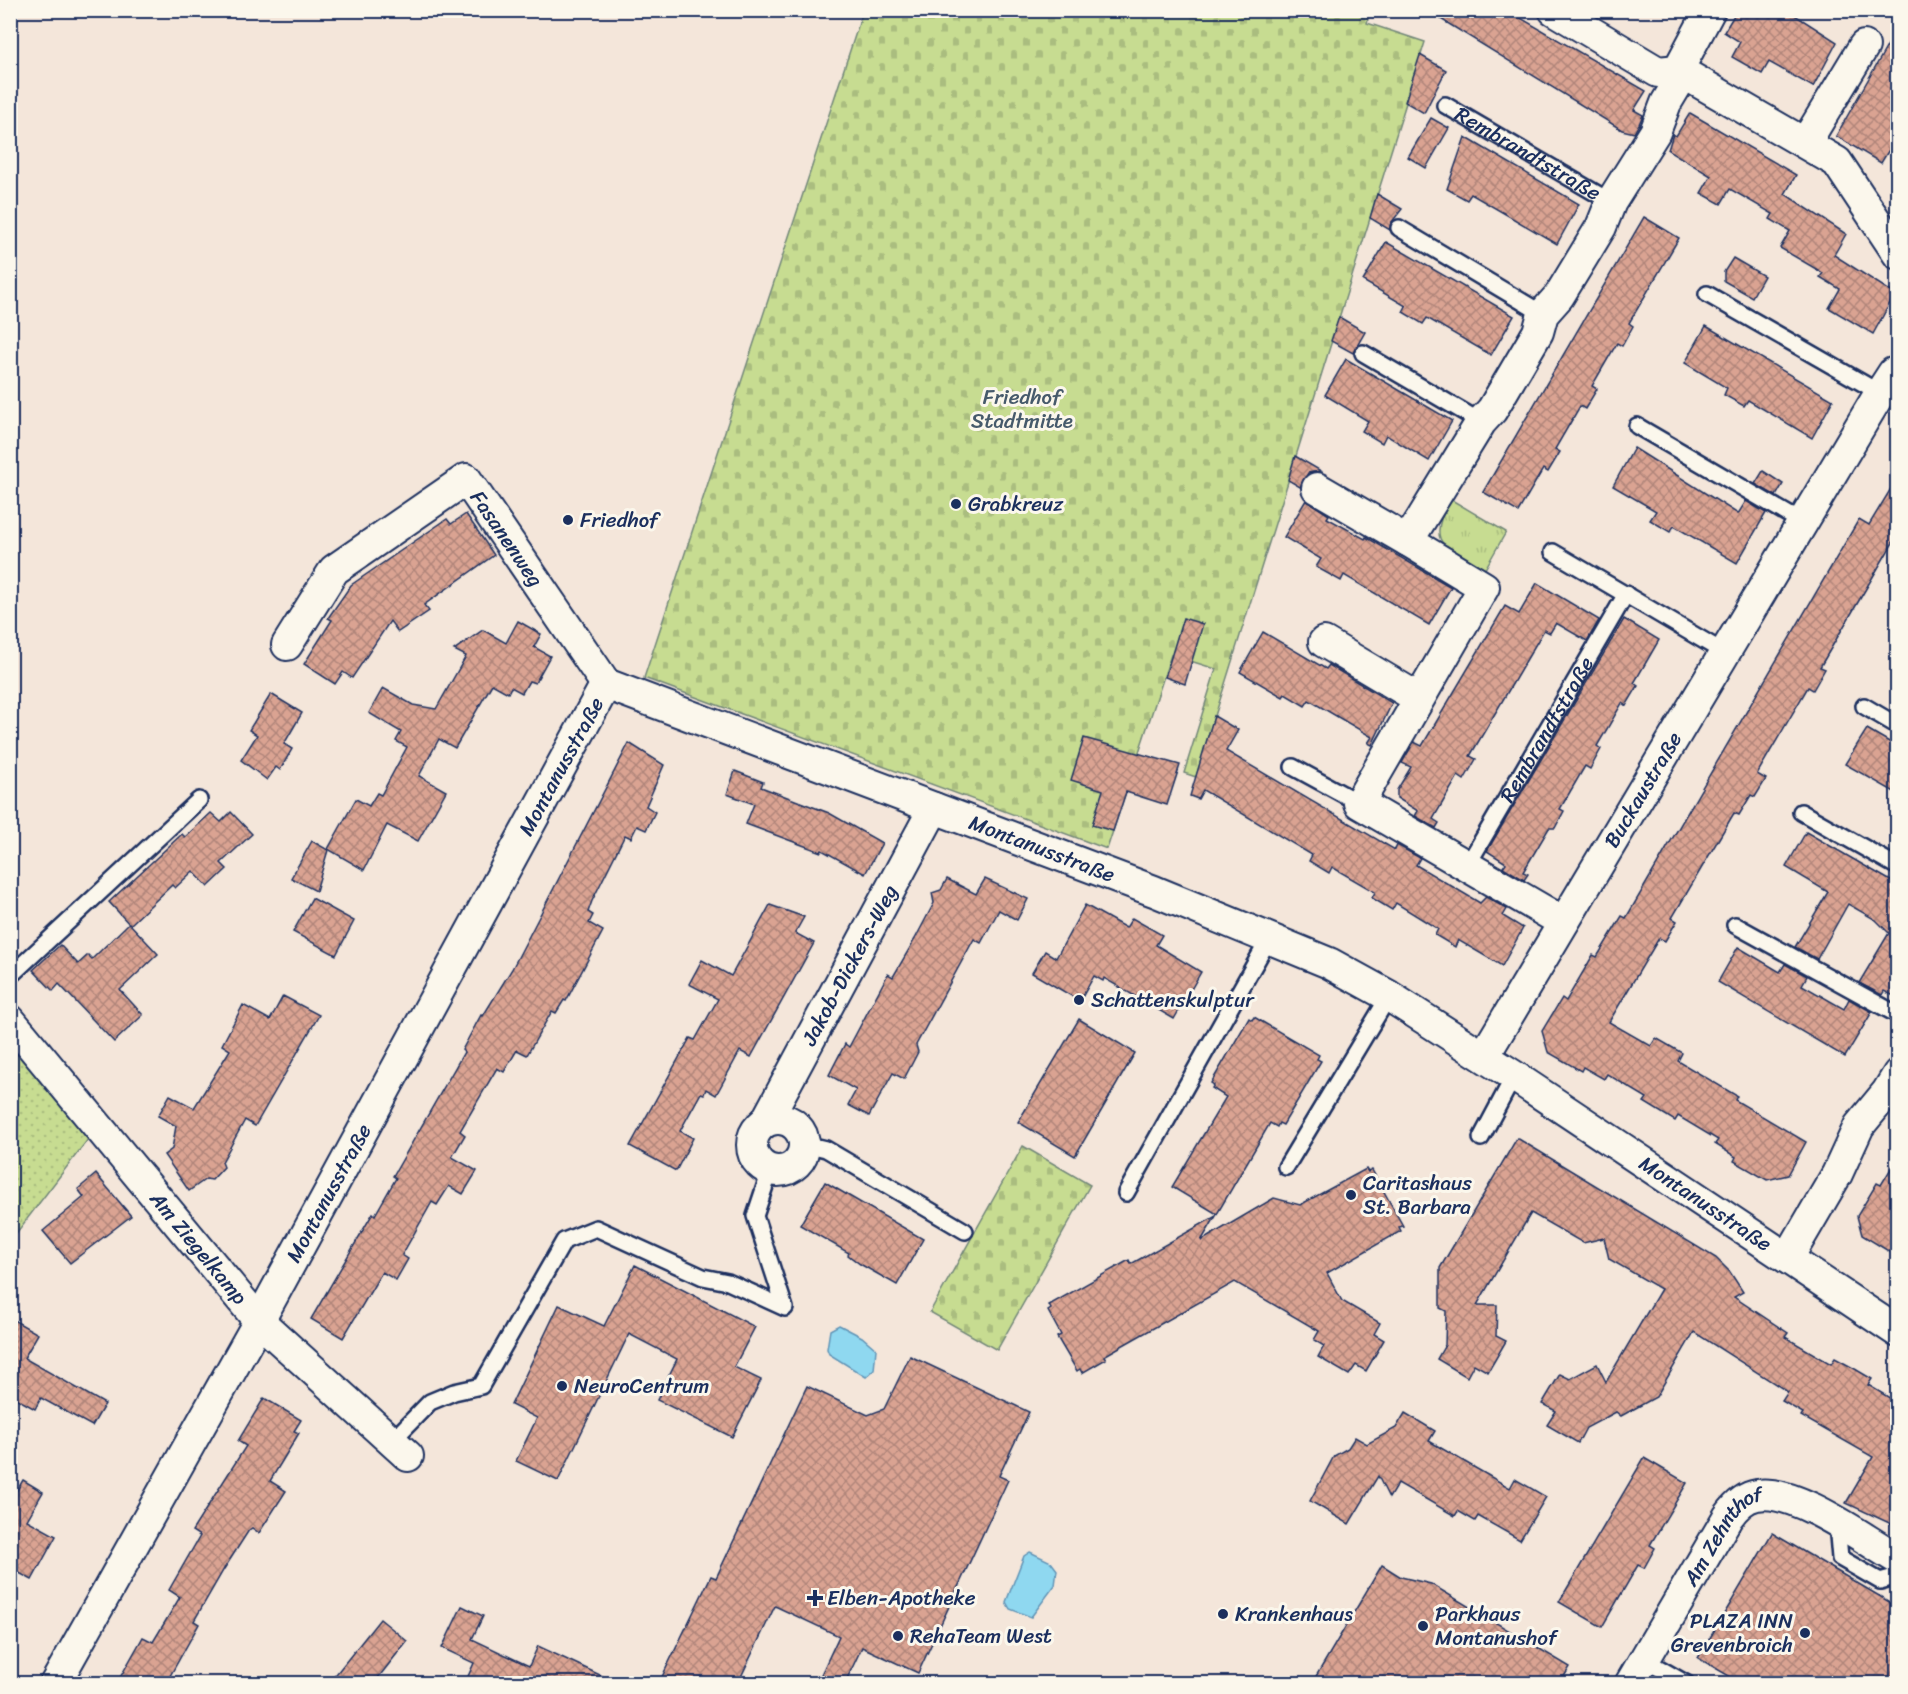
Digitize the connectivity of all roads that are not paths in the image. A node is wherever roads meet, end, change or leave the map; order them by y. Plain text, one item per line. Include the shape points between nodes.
1 (1554, 10) edge
2 (1710, 10) edge
3 (1864, 46) dead end
4 (1681, 72) junction
5 (1445, 105) dead end
6 (1806, 142) junction
7 (1611, 202) junction
8 (1399, 228) dead end
9 (1894, 240) edge
10 (1707, 294) dead end
11 (1543, 314) junction
12 (1363, 353) dead end
13 (1892, 376) edge
14 (1481, 422) junction
15 (1637, 426) dead end
16 (1317, 488) dead end
17 (1803, 523) junction
18 (1408, 541) junction
19 (1553, 552) dead end
20 (1626, 594) junction
21 (1324, 642) dead end
22 (287, 645) dead end
23 (1725, 653) junction
24 (606, 684) junction
25 (1418, 698) junction
26 (1864, 706) dead end
27 (1898, 726) edge
28 (1293, 767) dead end
29 (199, 800) dead end
30 (1359, 803) junction
31 (934, 808) junction
32 (1801, 812) dead end
33 (1467, 866) junction
34 (1898, 867) edge
35 (1563, 922) junction
36 (1735, 926) dead end
37 (1270, 937) junction
38 (10, 976) edge
39 (1389, 996) junction
40 (1898, 1015) edge
41 (10, 1020) edge
42 (1484, 1056) junction
43 (1898, 1074) edge
44 (1515, 1076) junction
45 (766, 1121) junction
46 (1481, 1138) dead end
47 (805, 1144) junction
48 (1286, 1167) dead end
49 (770, 1171) junction
50 (1126, 1193) dead end
51 (965, 1231) dead end
52 (1788, 1258) junction
53 (260, 1321) junction
54 (1896, 1328) edge
55 (399, 1449) joint
56 (1837, 1524) junction
57 (1898, 1559) edge
58 (1898, 1576) edge
59 (1637, 1672) edge
60 (55, 1683) edge
61 (1688, 1683) edge

1 - 4 street via 1658,72
2 - 4 street, Rembrandtstraße
3 - 6 street
4 - 6 street
4 - 7 street, Rembrandtstraße via 1655,132
5 - 7 lane, Rembrandtstraße
6 - 9 street via 1838,162
7 - 11 street, Rembrandtstraße via 1601,227
8 - 11 lane
10 - 13 lane, Buckaustraße
11 - 14 street, Rembrandtstraße via 1538,333
12 - 14 lane
13 - 17 street, Buckaustraße
14 - 18 street, Rembrandtstraße
15 - 17 lane
16 - 18 street
17 - 23 street, Buckaustraße
18 - 25 street via 1484,587
19 - 20 lane
20 - 23 lane
20 - 33 lane, Rembrandtstraße
21 - 25 street
22 - 24 street, Fasanenweg via 334,570 466,479
23 - 35 street, Buckaustraße
24 - 31 street, Montanusstraße
24 - 53 street, Montanusstraße
25 - 30 street
26 - 27 lane
28 - 30 lane
29 - 38 lane
30 - 33 street
31 - 37 street, Montanusstraße
31 - 45 street, Jakob-Dickers-Weg
32 - 34 lane
33 - 35 street
35 - 42 street, Buckaustraße
36 - 40 lane
37 - 39 street, Montanusstraße
37 - 50 lane
39 - 42 street, Montanusstraße
39 - 48 lane
41 - 53 street, Am Ziegelkamp
42 - 44 street, Montanusstraße
43 - 52 street via 1859,1126 1837,1174
44 - 46 lane
44 - 52 street, Montanusstraße
45 - 47 street via 788,1121 800,1130
45 - 49 street, Jakob-Dickers-Weg via 756,1130 752,1144 755,1159
47 - 49 street via 803,1156 795,1166
47 - 51 lane via 826,1149
49 - 55 lane via 755,1216 785,1308 728,1282 703,1277 596,1228 564,1241 480,1386 430,1402
52 - 54 street, Montanusstraße
53 - 55 street, Am Ziegelkamp
53 - 60 street, Montanusstraße
56 - 57 street, Am Zehnthof
56 - 58 lane via 1840,1558 1880,1581
56 - 59 street, Am Zehnthof via 1780,1497 1761,1495 1745,1499 1728,1517
59 - 61 lane

